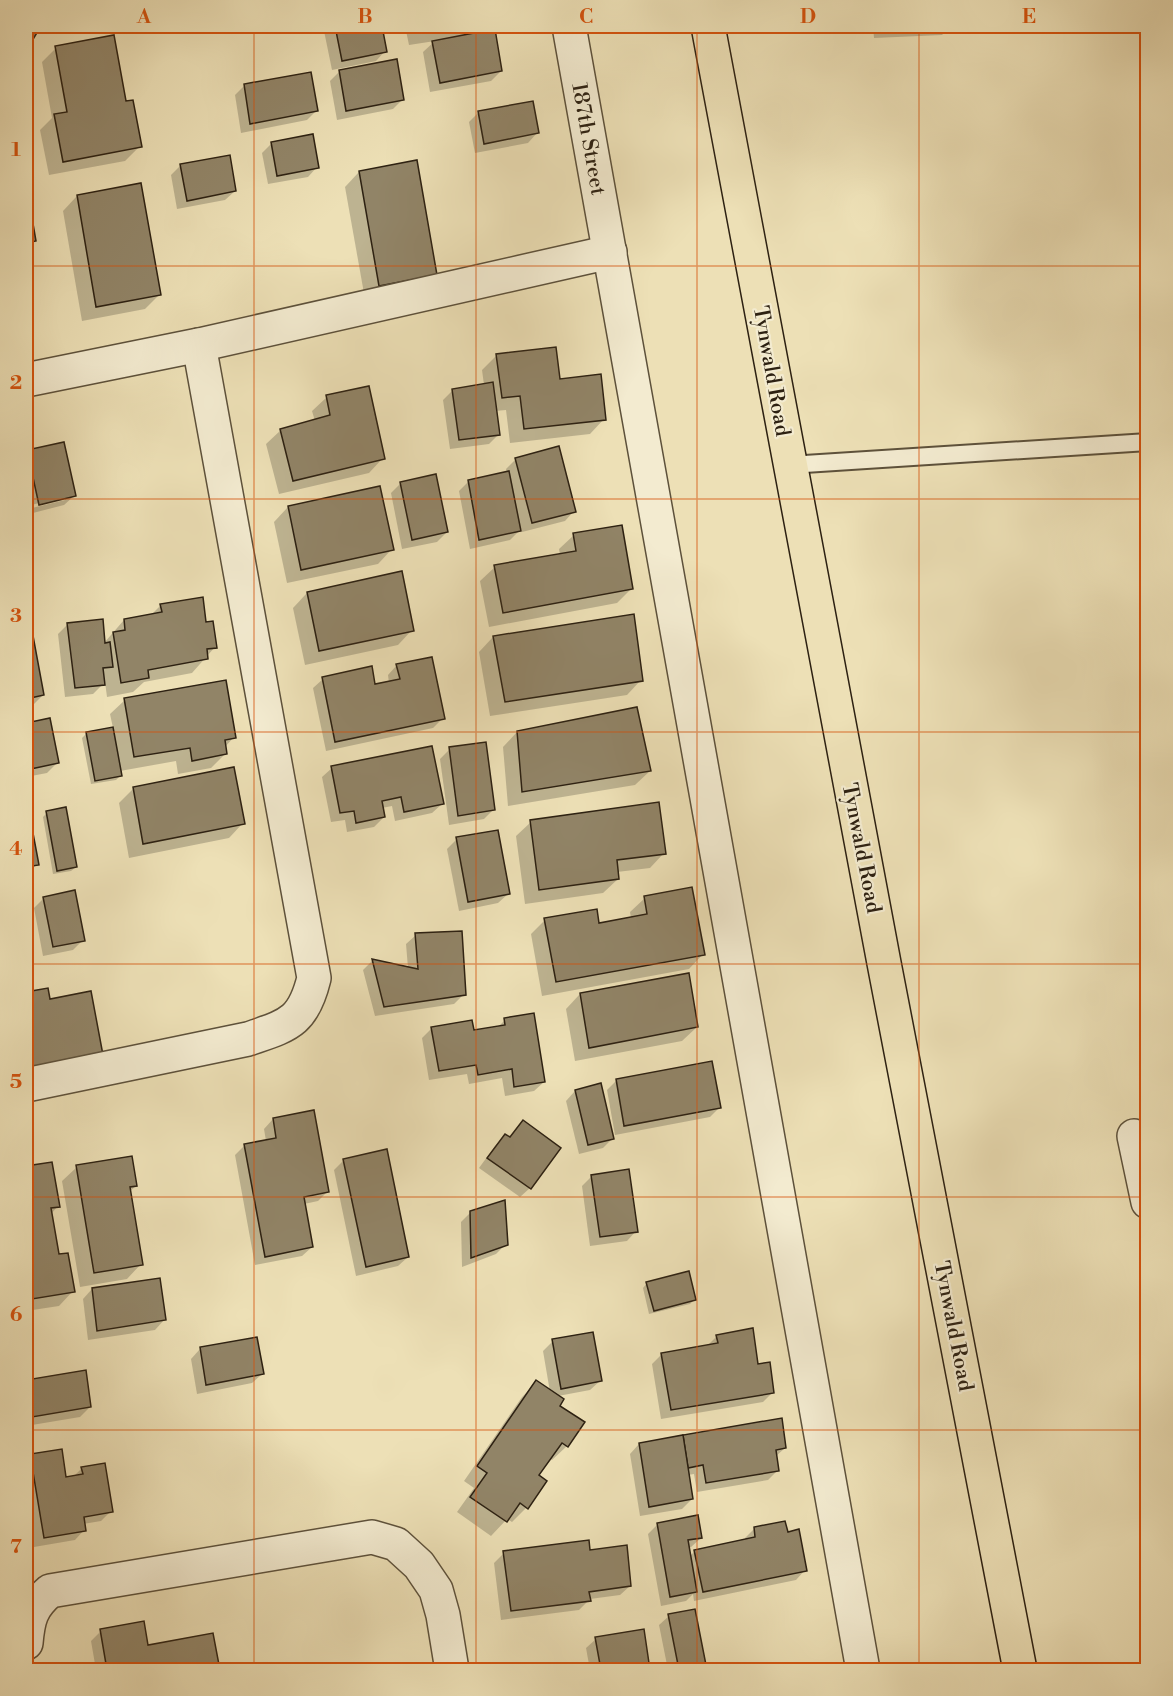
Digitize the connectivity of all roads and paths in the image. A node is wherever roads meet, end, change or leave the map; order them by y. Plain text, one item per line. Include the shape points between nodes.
1 (569, 26) edge
2 (708, 26) edge
3 (610, 252) junction
4 (199, 345) junction
5 (26, 380) edge
6 (1148, 442) edge
7 (789, 465) junction
8 (26, 1085) edge
9 (1134, 1136) dead end
10 (1148, 1202) edge
11 (26, 1643) edge
12 (26, 1649) edge
13 (29, 1671) edge
14 (452, 1671) edge
15 (863, 1671) edge
16 (1020, 1671) edge

1 - 3 street, 187th Street
2 - 7 main road, Tynwald Road
3 - 4 street
3 - 15 street, 187th Street
4 - 5 street
4 - 8 street via 314,978 309,1000 299,1015 282,1027 248,1039
6 - 7 lane
7 - 16 main road, Tynwald Road
9 - 10 street
11 - 14 street via 30,1613 50,1591 372,1537 396,1544 419,1565 435,1590
12 - 13 street

